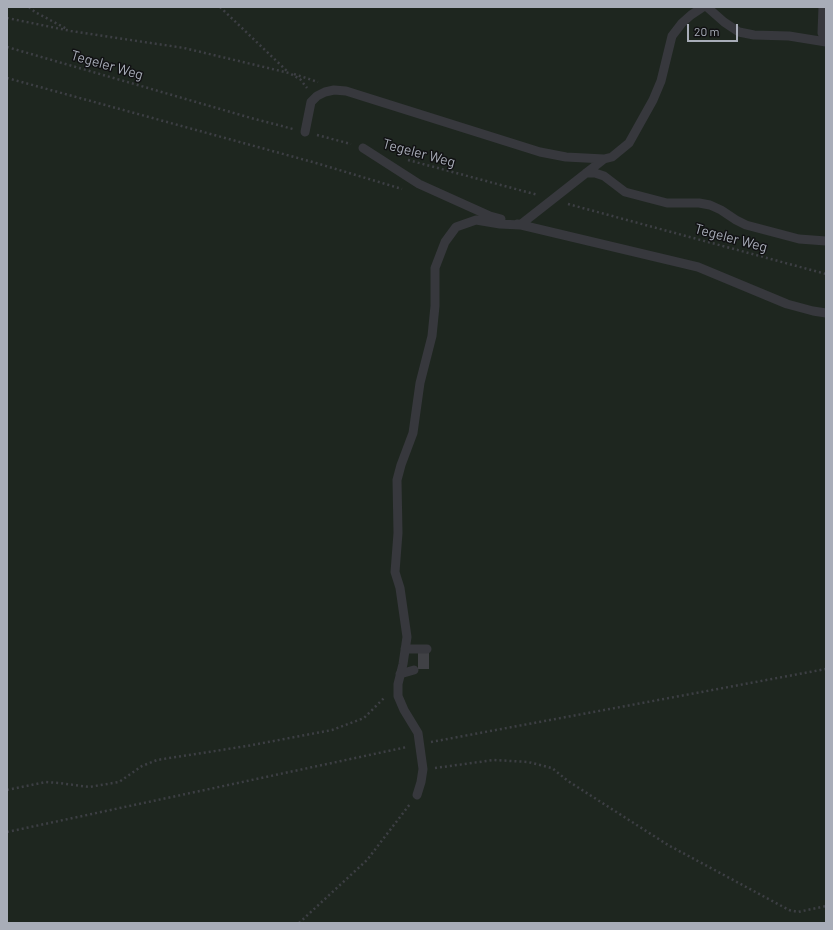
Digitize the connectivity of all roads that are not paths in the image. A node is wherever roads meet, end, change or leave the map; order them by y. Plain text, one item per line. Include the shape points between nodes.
1 (703, 7) edge
2 (707, 7) edge
3 (823, 7) edge
4 (826, 41) edge
5 (305, 132) road end
6 (363, 148) road end
7 (604, 159) junction
8 (586, 173) junction
9 (520, 225) junction
10 (826, 241) edge
11 (826, 313) edge
12 (405, 649) junction
13 (427, 650) dead end
14 (414, 670) dead end
15 (400, 674) junction
16 (417, 795) road end

1 - 7 lane via 691,14 672,36 661,81 629,143 612,157
2 - 4 lane via 738,32
3 - 4 lane via 822,33
5 - 7 lane via 311,102 325,92 346,91 540,152 566,157
6 - 9 lane via 419,184 490,216
7 - 8 lane
8 - 9 lane
8 - 10 lane via 604,176 625,192 667,203 710,205 746,225 799,239
9 - 11 lane via 698,267 787,304
9 - 12 lane via 476,220 456,227 445,242 435,268 432,336 420,383 413,433 397,480 398,533 395,572 400,588 407,637
12 - 13 lane
12 - 15 lane
14 - 15 lane
15 - 16 lane via 398,696 418,733 423,769

